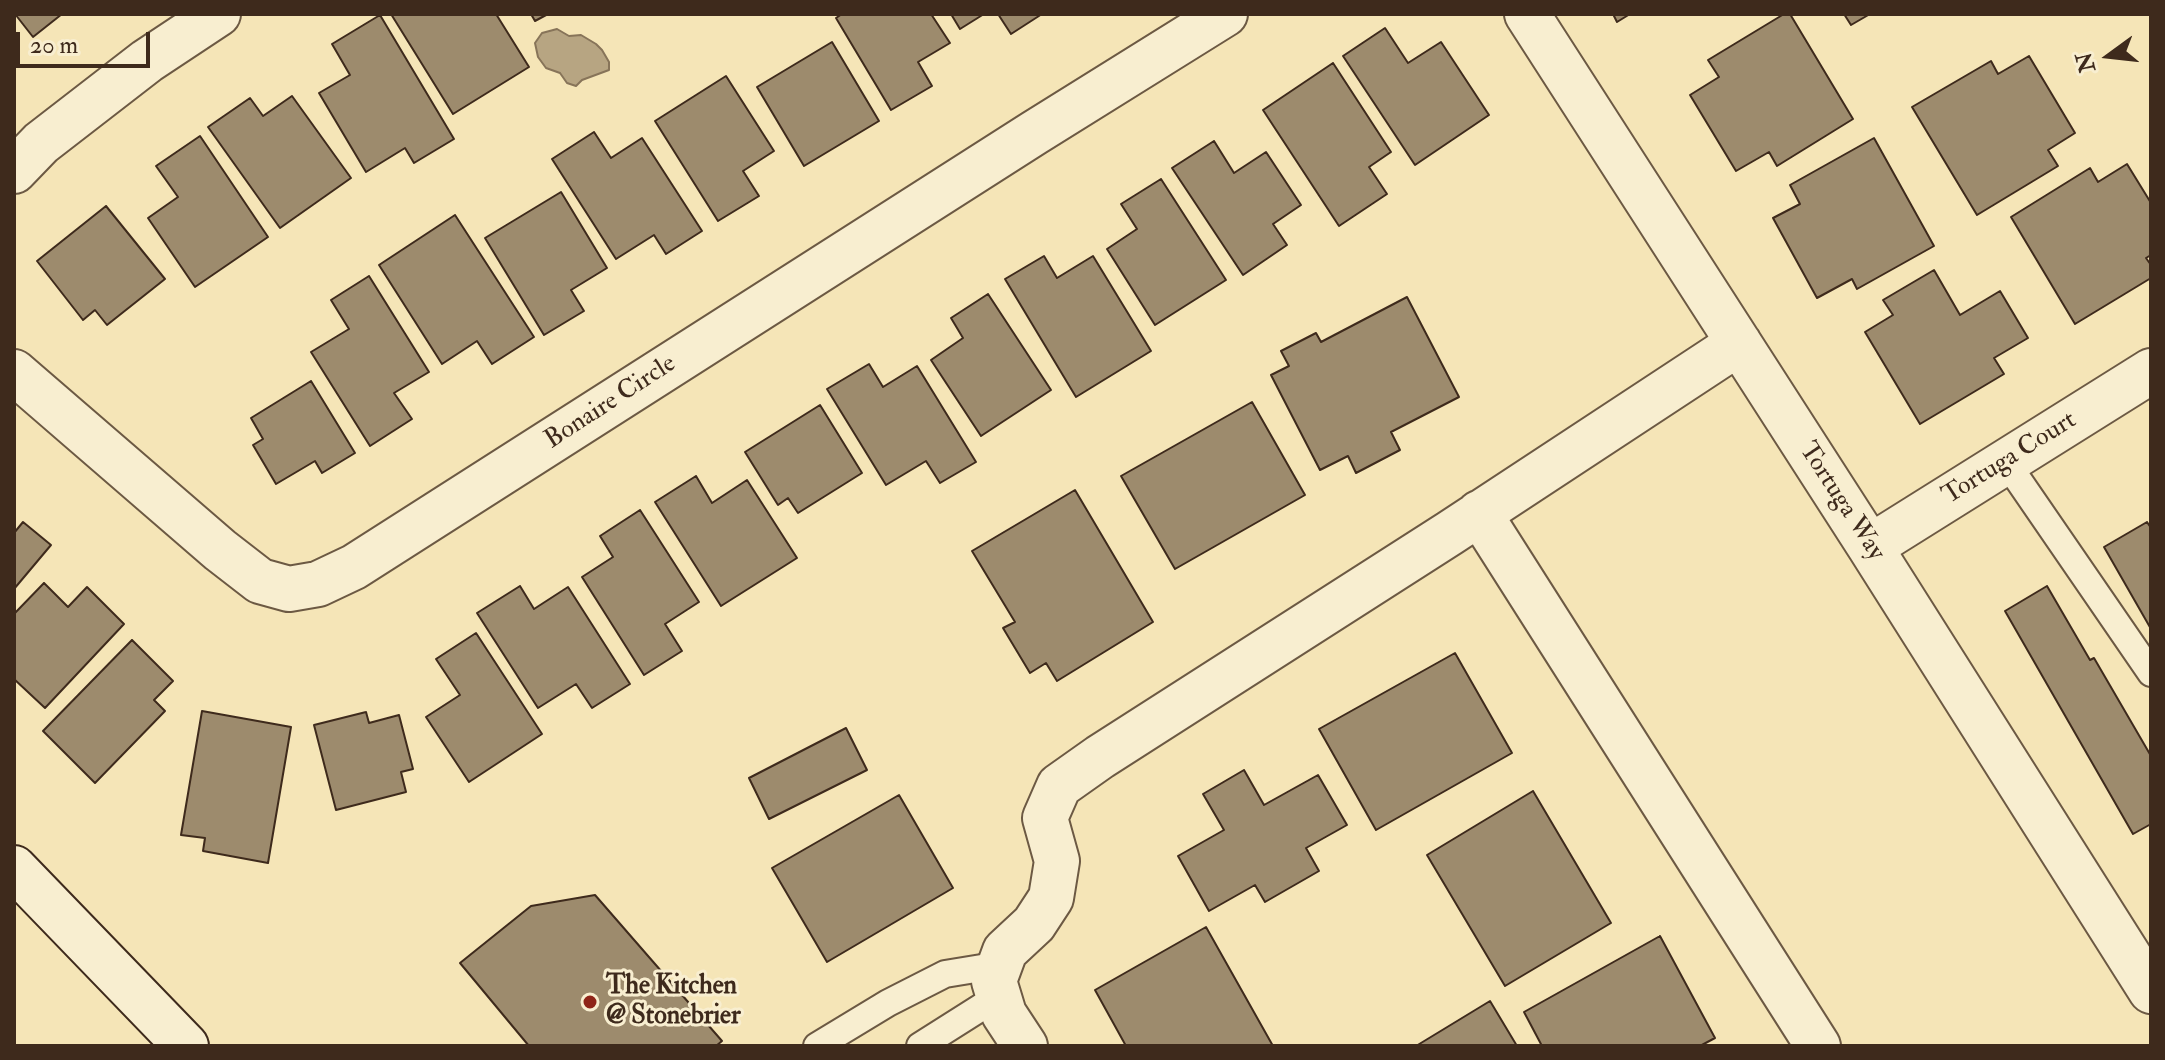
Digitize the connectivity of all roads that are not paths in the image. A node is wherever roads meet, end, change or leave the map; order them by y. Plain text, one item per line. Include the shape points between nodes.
1 (218, 14) edge
2 (1225, 14) edge
3 (1527, 14) edge
4 (14, 171) edge
5 (1739, 343) junction
6 (2151, 371) edge
7 (14, 372) edge
8 (2006, 462) junction
9 (1479, 513) junction
10 (1870, 547) junction
11 (2151, 673) edge
12 (14, 868) edge
13 (999, 981) junction
14 (2151, 991) edge
15 (182, 1045) edge
16 (817, 1046) edge
17 (920, 1046) edge
18 (1025, 1046) edge
19 (1818, 1046) edge

1 - 4 street via 88,106
2 - 7 street, Bonaire Circle via 368,559 318,584 289,589 260,581
3 - 5 street, Tortuga Way
5 - 9 street
5 - 10 street, Tortuga Way
6 - 8 street, Tortuga Court
8 - 10 street, Tortuga Court
8 - 11 lane
9 - 13 street via 1059,786 1045,818 1057,861 1051,898 1034,924 1005,951
9 - 19 street
10 - 14 street, Tortuga Way
12 - 15 street
13 - 16 lane via 945,974
13 - 17 lane
13 - 18 street via 1004,1014

